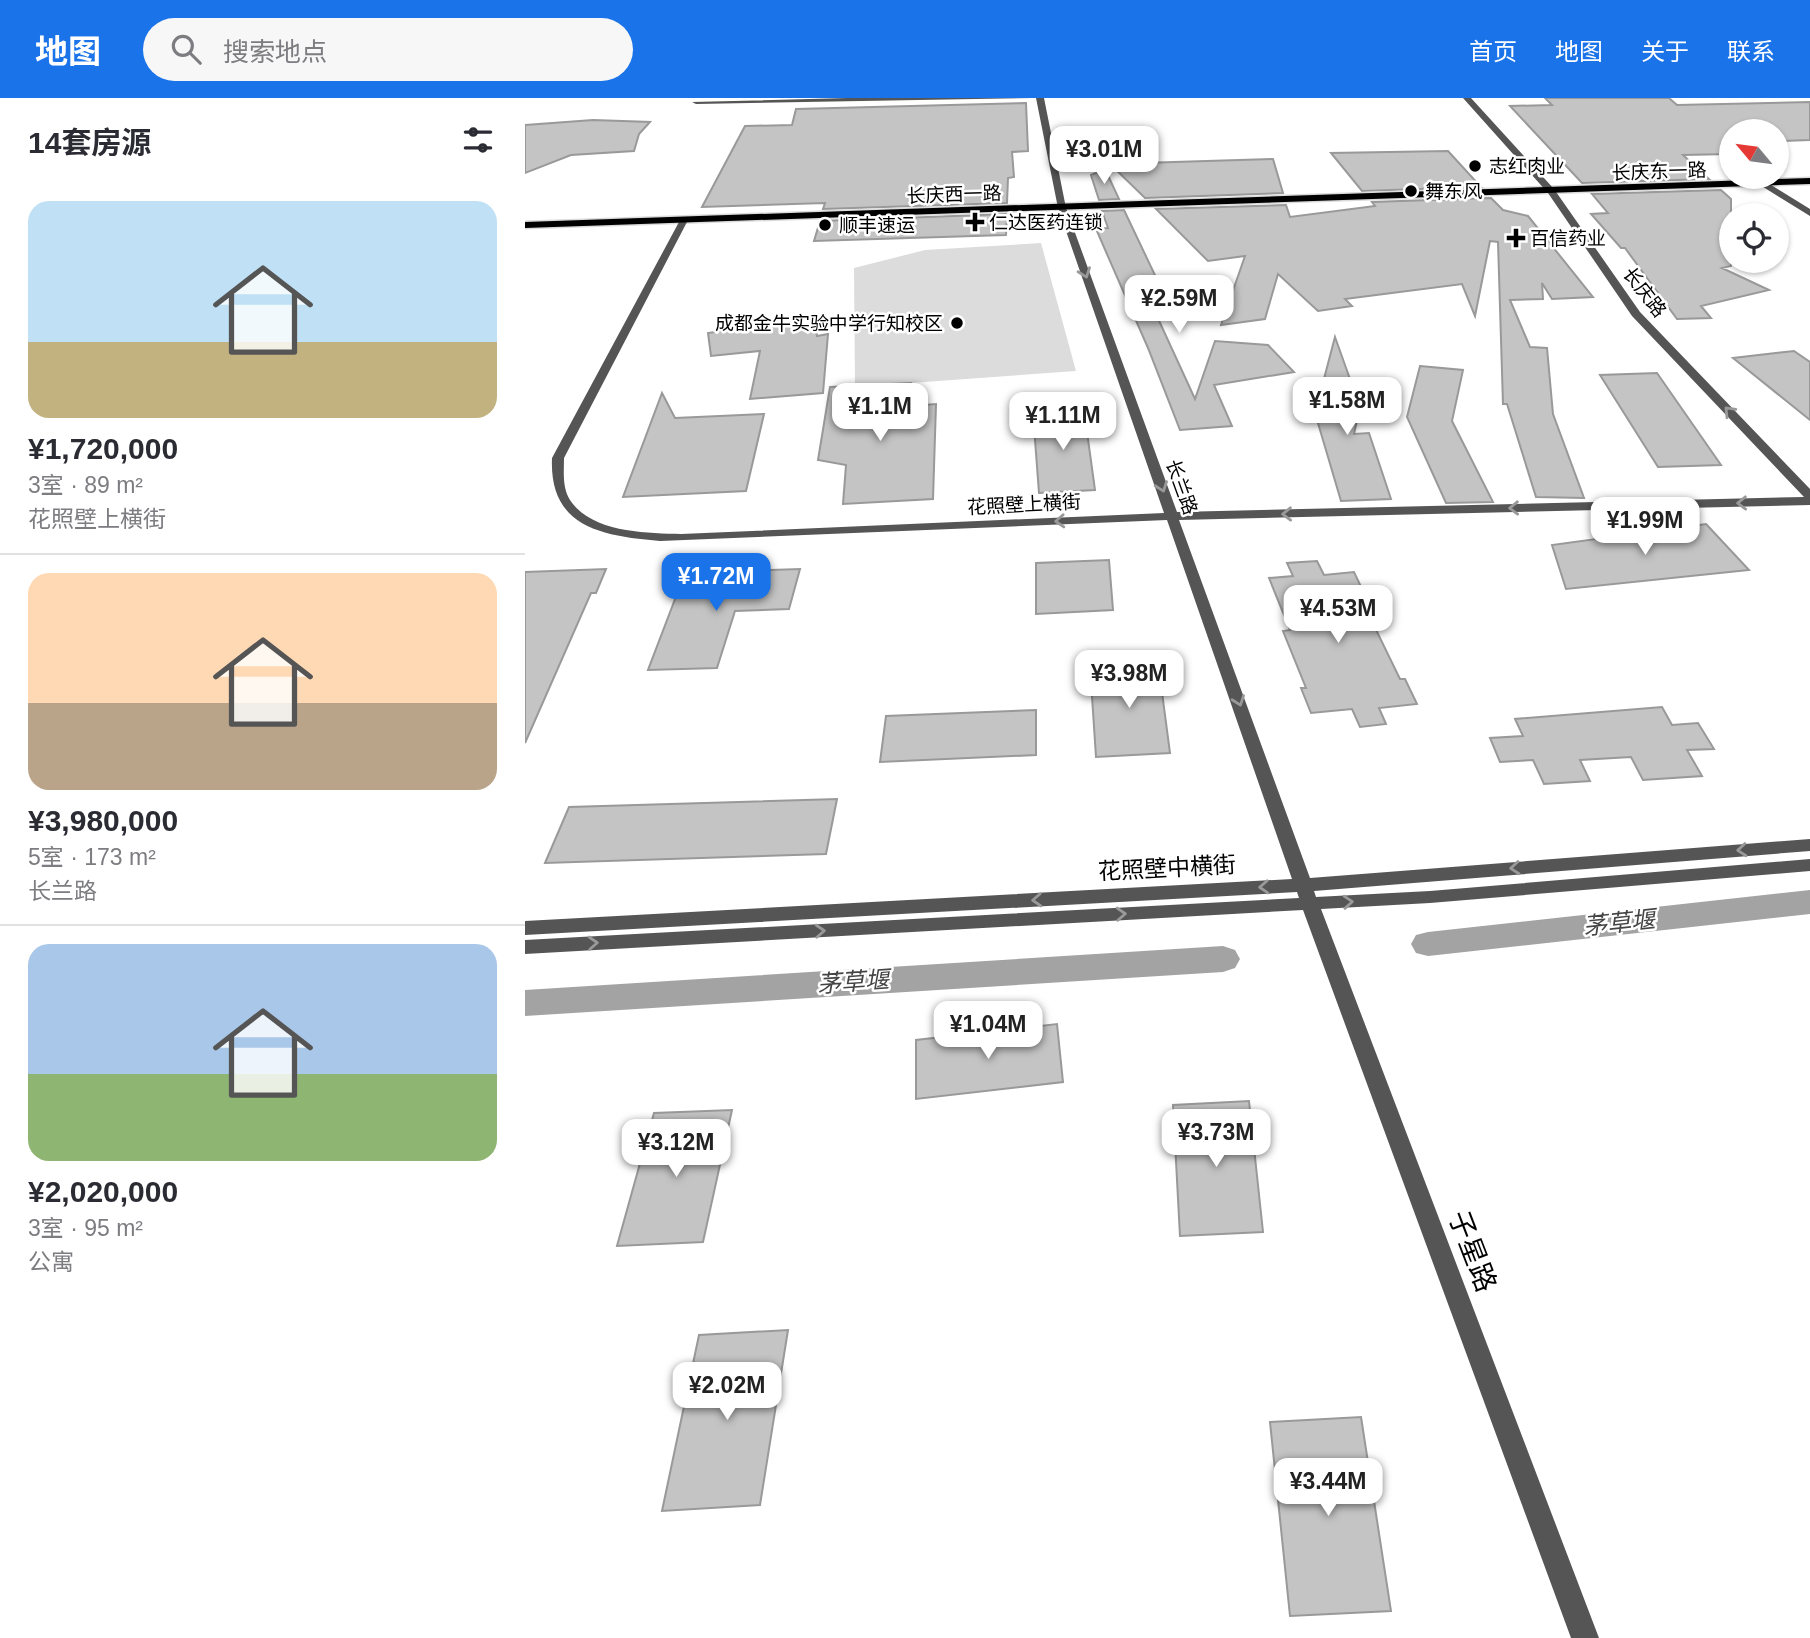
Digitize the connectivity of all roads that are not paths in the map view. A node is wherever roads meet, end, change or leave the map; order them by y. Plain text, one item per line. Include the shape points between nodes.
1 (1028, 98) edge
2 (1040, 98) edge
3 (1467, 98) edge
4 (696, 102) dead end
5 (1810, 181) edge
6 (1789, 182) edge
7 (1719, 185) edge
8 (1772, 189) edge
9 (1551, 191) junction
10 (1062, 208) junction
11 (1810, 214) edge
12 (683, 222) junction
13 (525, 225) edge
14 (1810, 496) edge
15 (1810, 501) edge
16 (1172, 516) junction
17 (1810, 845) edge
18 (1810, 865) edge
19 (1307, 894) junction
20 (525, 928) edge
21 (525, 947) edge
22 (1584, 1638) edge

1 - 4 street
2 - 10 street, 长兰路
3 - 9 street, 长庆路
5 - 6 main road, 长庆东一路
7 - 9 main road, 长庆东一路
8 - 11 street
9 - 10 main road, 长庆西一路
14 -> 9 street, 长庆路 via 1636,314
10 - 12 main road, 长庆西一路
10 -> 16 street, 长兰路
12 - 13 main road, 长庆西一路
16 -> 12 street, 花照壁上横街 via 681,538 645,537 588,522 567,508 558,490 558,458
15 -> 16 street, 花照壁上横街
16 -> 19 street, 长兰路
17 -> 19 street, 花照壁中横街
19 -> 18 street, 花照壁中横街
19 -> 20 street, 花照壁中横街
21 -> 19 street, 花照壁中横街
19 - 22 street, 子星路

